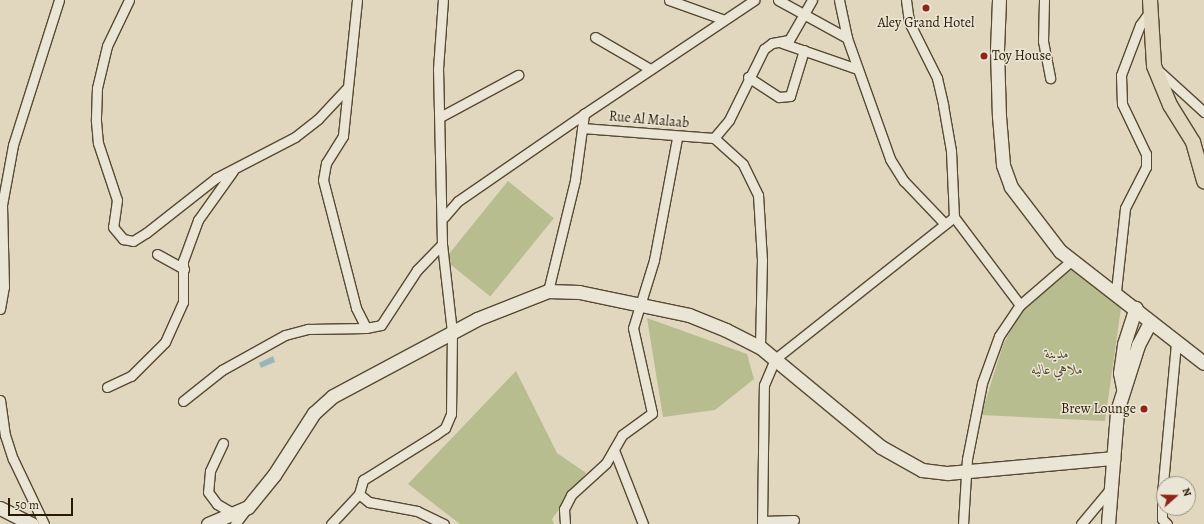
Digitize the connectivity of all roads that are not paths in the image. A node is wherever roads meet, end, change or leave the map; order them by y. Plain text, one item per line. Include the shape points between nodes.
1 (58, 0) edge
2 (129, 0) edge
3 (357, 0) edge
4 (443, 0) edge
5 (669, 0) edge
6 (754, 0) edge
7 (778, 0) edge
8 (812, 0) edge
9 (839, 0) edge
10 (906, 0) edge
11 (999, 0) edge
12 (1044, 0) edge
13 (1151, 5) edge
14 (802, 14) junction
15 (722, 20) junction
16 (595, 37) dead end
17 (847, 38) junction
18 (782, 43) junction
19 (804, 50) junction
20 (1154, 66) junction
21 (650, 68) junction
22 (857, 69) junction
23 (518, 75) dead end
24 (748, 77) junction
25 (1050, 78) dead end
26 (347, 88) junction
27 (1204, 112) edge
28 (584, 114) junction
29 (440, 118) junction
30 (582, 128) junction
31 (677, 138) junction
32 (714, 138) junction
33 (235, 168) junction
34 (1204, 181) edge
35 (444, 217) junction
36 (954, 217) junction
37 (945, 224) junction
38 (442, 244) junction
39 (157, 254) dead end
40 (1071, 261) junction
41 (184, 269) junction
42 (548, 291) junction
43 (1116, 291) junction
44 (641, 305) junction
45 (1020, 305) junction
46 (1136, 308) junction
47 (0, 309) edge
48 (1150, 322) junction
49 (366, 328) junction
50 (452, 332) junction
51 (1125, 338) junction
52 (1176, 342) junction
53 (1138, 345) junction
54 (760, 347) junction
55 (775, 359) junction
56 (1204, 363) edge
57 (107, 387) dead end
58 (1123, 388) junction
59 (0, 400) edge
60 (183, 401) dead end
61 (223, 443) dead end
62 (614, 450) junction
63 (1113, 458) junction
64 (966, 472) junction
65 (1112, 487) junction
66 (359, 494) junction
67 (0, 508) edge
68 (234, 519) edge
69 (794, 520) dead end
70 (762, 522) edge
71 (1165, 523) edge
72 (32, 524) edge
73 (44, 524) edge
74 (208, 524) edge
75 (331, 524) edge
76 (444, 524) edge
77 (565, 524) edge
78 (643, 524) edge
79 (963, 524) edge
80 (1081, 524) edge
81 (1108, 524) edge

1 - 47 street via 13,145 2,205 4,287
2 - 33 street via 107,46 97,88 98,143 117,200 113,219 117,235 123,239 138,238 216,178
3 - 26 street
4 - 29 street via 438,69
5 - 15 street
6 - 15 street
7 - 14 street
8 - 14 street
9 - 17 street
10 - 36 street via 909,22 937,78 943,105 951,151
11 - 40 street via 996,50 1003,165 1011,187 1028,212
12 - 25 street via 1043,41
13 - 20 main road
13 - 43 street via 1140,25 1121,75 1122,104 1146,154 1146,167 1125,208
14 - 17 street
14 - 18 street via 793,34
15 - 21 street
16 - 21 street
17 - 22 street
18 - 19 street
18 - 24 street via 772,43 764,48
19 - 22 street
19 - 24 street via 790,96 779,97
20 - 27 street
20 - 34 main road via 1170,105 1193,142
21 - 28 street
22 - 37 street via 890,159 904,181
23 - 29 street
24 - 32 street via 729,120
26 - 33 street via 318,119 295,137
26 - 49 street via 343,136 326,163 323,180 356,308
28 - 30 street
28 - 35 street via 458,201
29 - 35 street
30 - 31 street, Rue Al Malaab
30 - 42 street via 575,180
31 - 32 street, Rue Al Malaab
31 - 44 street via 670,190
32 - 54 street via 743,164 758,195 762,260
33 - 41 street via 198,220 183,261
35 - 38 street
36 - 37 street
36 - 45 street
37 - 55 street
38 - 49 street via 417,270 381,325
38 - 50 street
39 - 41 street
40 - 43 street
40 - 45 street
41 - 57 street via 183,302 165,342 131,376
42 - 44 street via 579,292
42 - 50 street
43 - 46 street
44 - 54 street via 689,315
44 - 62 street via 633,328 634,339 652,413 622,435
45 - 64 street via 999,336 982,382
46 - 48 street
46 - 51 street
48 - 52 street
48 - 53 street
49 - 60 street via 308,330 285,335 222,370
50 - 66 street via 453,403 448,422 435,435 368,475 359,485
50 - 68 street via 320,406 248,507
51 - 53 street
51 - 58 street via 1120,374
52 - 56 street
52 - 71 street via 1162,494
53 - 58 street
54 - 55 street
55 - 64 street via 901,461 933,472
55 - 70 street via 764,385
58 - 63 street
59 - 73 street via 9,447
61 - 68 street via 210,471 208,492
62 - 77 street via 606,463 566,502
62 - 78 street
63 - 64 street
63 - 65 street
64 - 79 street
65 - 80 street
65 - 81 street
66 - 75 street
66 - 76 street via 369,502 417,511
67 - 72 street
68 - 74 street
69 - 70 street

